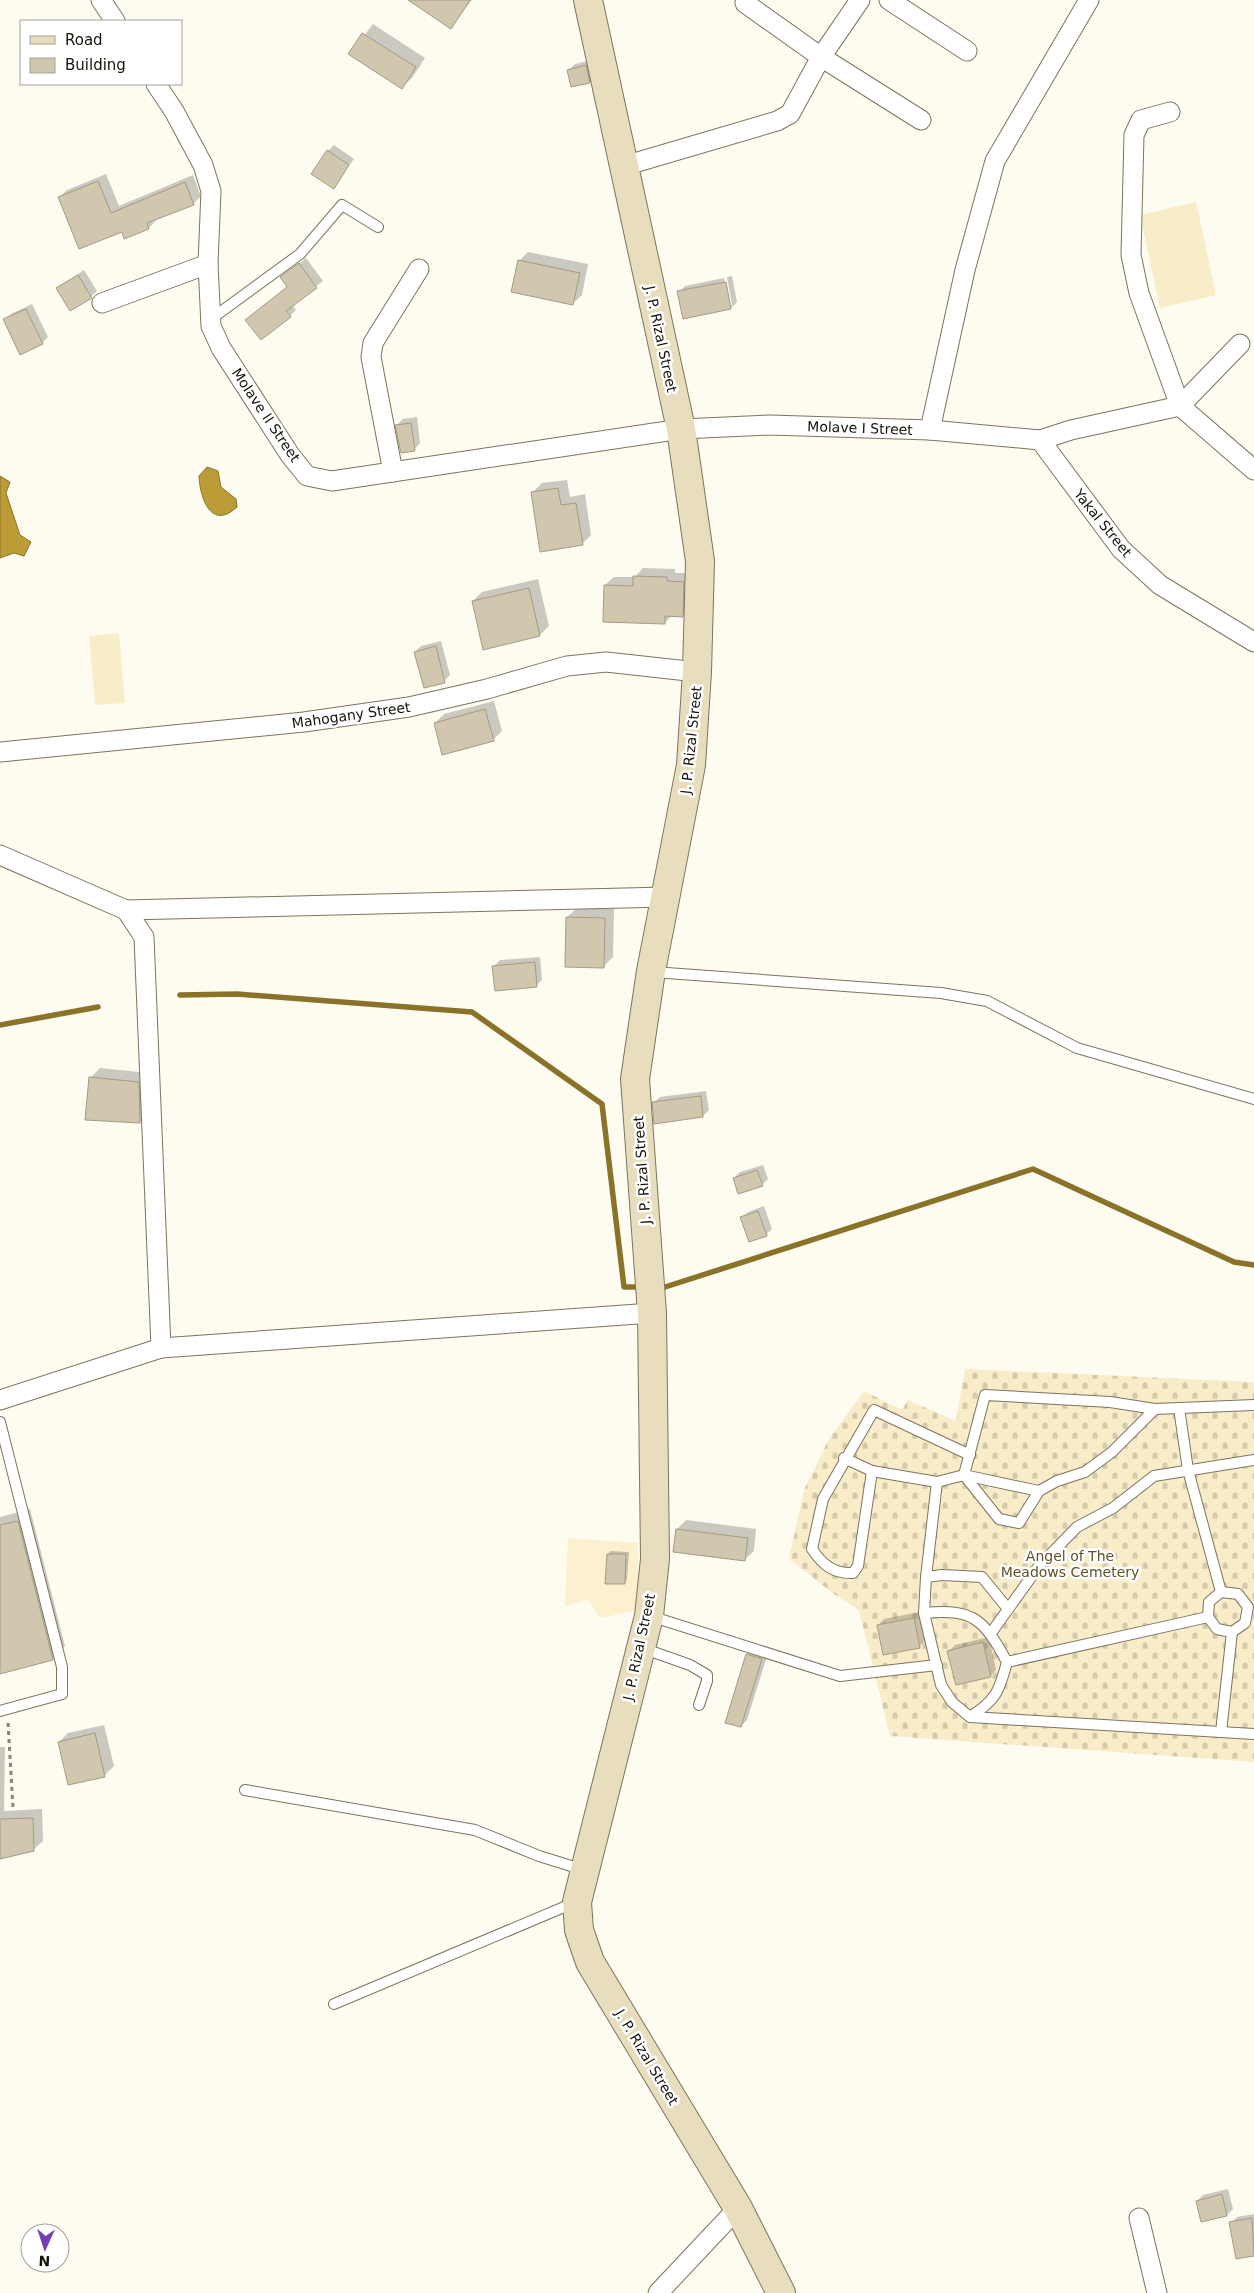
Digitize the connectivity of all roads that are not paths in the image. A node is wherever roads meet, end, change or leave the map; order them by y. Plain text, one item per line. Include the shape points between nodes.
1 (101, 0) edge
2 (588, 0) edge
3 (860, 0) edge
4 (889, 0) edge
5 (1089, 0) edge
6 (745, 3) dead end
7 (114, 20) edge
8 (968, 51) dead end
9 (821, 57) junction
10 (157, 85) edge
11 (1170, 112) dead end
12 (921, 120) dead end
13 (624, 166) junction
14 (378, 227) dead end
15 (208, 264) junction
16 (419, 269) dead end
17 (102, 303) dead end
18 (211, 319) junction
19 (1240, 344) dead end
20 (1180, 406) junction
21 (681, 429) junction
22 (930, 430) junction
23 (1040, 440) junction
24 (1254, 470) edge
25 (393, 472) junction
26 (1254, 642) edge
27 (697, 672) junction
28 (0, 752) edge
29 (0, 855) edge
30 (667, 897) junction
31 (126, 910) junction
32 (651, 972) junction
33 (1254, 1100) edge
34 (652, 1313) junction
35 (161, 1348) junction
36 (0, 1400) edge
37 (1254, 1405) edge
38 (1179, 1408) junction
39 (1155, 1409) junction
40 (0, 1422) edge
41 (970, 1455) junction
42 (844, 1458) junction
43 (1254, 1460) edge
44 (1188, 1470) junction
45 (872, 1471) junction
46 (964, 1475) junction
47 (937, 1482) junction
48 (1039, 1491) junction
49 (926, 1577) junction
50 (1222, 1592) junction
51 (1251, 1606) edge
52 (1008, 1608) junction
53 (924, 1613) junction
54 (649, 1616) junction
55 (1208, 1617) junction
56 (1232, 1632) junction
57 (991, 1633) junction
58 (641, 1647) junction
59 (1008, 1662) junction
60 (937, 1666) junction
61 (699, 1705) dead end
62 (4, 1710) edge
63 (970, 1718) junction
64 (1221, 1732) junction
65 (1254, 1734) edge
66 (245, 1790) dead end
67 (585, 1870) junction
68 (577, 1902) junction
69 (334, 2004) dead end
70 (738, 2208) junction
71 (1139, 2218) dead end
72 (658, 2293) edge
73 (781, 2293) edge
74 (1157, 2293) edge

1 - 7 street
2 - 13 main road, J. P. Rizal Street
3 - 9 street
4 - 8 street
5 - 22 street via 995,161 965,270
6 - 9 street
9 - 12 street
9 - 13 street via 790,114 784,118
10 - 15 street, Molave II Street via 203,165 212,192
11 - 20 street via 1141,120 1136,128 1131,255 1139,292
13 - 21 main road, J. P. Rizal Street
14 - 18 lane via 342,205 300,254
15 - 17 street
15 - 18 street, Molave II Street
16 - 25 street via 373,343 371,357
18 - 25 street, Molave II Street via 221,348 307,476 332,481
19 - 20 street
20 - 23 street
20 - 24 street
21 - 22 street, Molave I Street via 770,425
21 - 25 street, Molave II Street
21 - 27 main road, J. P. Rizal Street via 700,561
22 - 23 street, Molave I Street
23 - 26 street, Yakal Street via 1121,549 1160,585
27 - 28 street, Mahogany Street via 606,662 567,666 487,690 409,707 304,722
27 - 30 main road, J. P. Rizal Street via 691,765
29 - 31 street
30 - 31 street
30 - 32 main road, J. P. Rizal Street
31 - 35 street via 144,937
32 - 33 lane via 941,993 987,1001 1077,1048
32 - 34 main road, J. P. Rizal Street via 635,1079
34 - 35 street
34 - 54 main road, J. P. Rizal Street via 656,1513
35 - 36 street
37 - 38 lane
38 - 39 lane
38 - 44 lane
39 - 41 lane via 1110,1402 985,1395
39 - 48 lane via 1112,1452 1085,1472
40 - 62 lane via 62,1667 62,1694
41 - 42 lane via 874,1410
41 - 46 lane
42 - 45 lane
42 - 45 lane via 822,1499 812,1549 822,1565 842,1574 852,1573 858,1566
43 - 44 lane
44 - 50 lane
44 - 52 lane via 1154,1476 1113,1508 1077,1527 1039,1566
45 - 47 lane
46 - 47 lane
46 - 48 lane
46 - 48 lane via 999,1519 1019,1523
47 - 49 lane
49 - 52 lane via 982,1577
49 - 53 lane
50 - 51 lane via 1238,1594
50 - 55 lane via 1209,1602
51 - 56 lane via 1245,1622
52 - 57 lane
53 - 57 lane via 948,1610 978,1620
53 - 60 lane
54 - 58 main road, J. P. Rizal Street
54 - 60 lane via 840,1676
55 - 56 lane via 1217,1629
55 - 59 lane
56 - 64 lane
57 - 59 lane
58 - 61 lane via 690,1665 706,1675
58 - 67 main road, J. P. Rizal Street
59 - 63 lane via 999,1692 989,1705
60 - 63 lane via 952,1702
63 - 64 lane
64 - 65 lane
66 - 67 lane via 475,1830 539,1856
67 - 68 main road, J. P. Rizal Street
68 - 69 lane
68 - 70 main road, J. P. Rizal Street via 579,1930 590,1962
70 - 72 street
70 - 73 main road, J. P. Rizal Street
71 - 74 street

